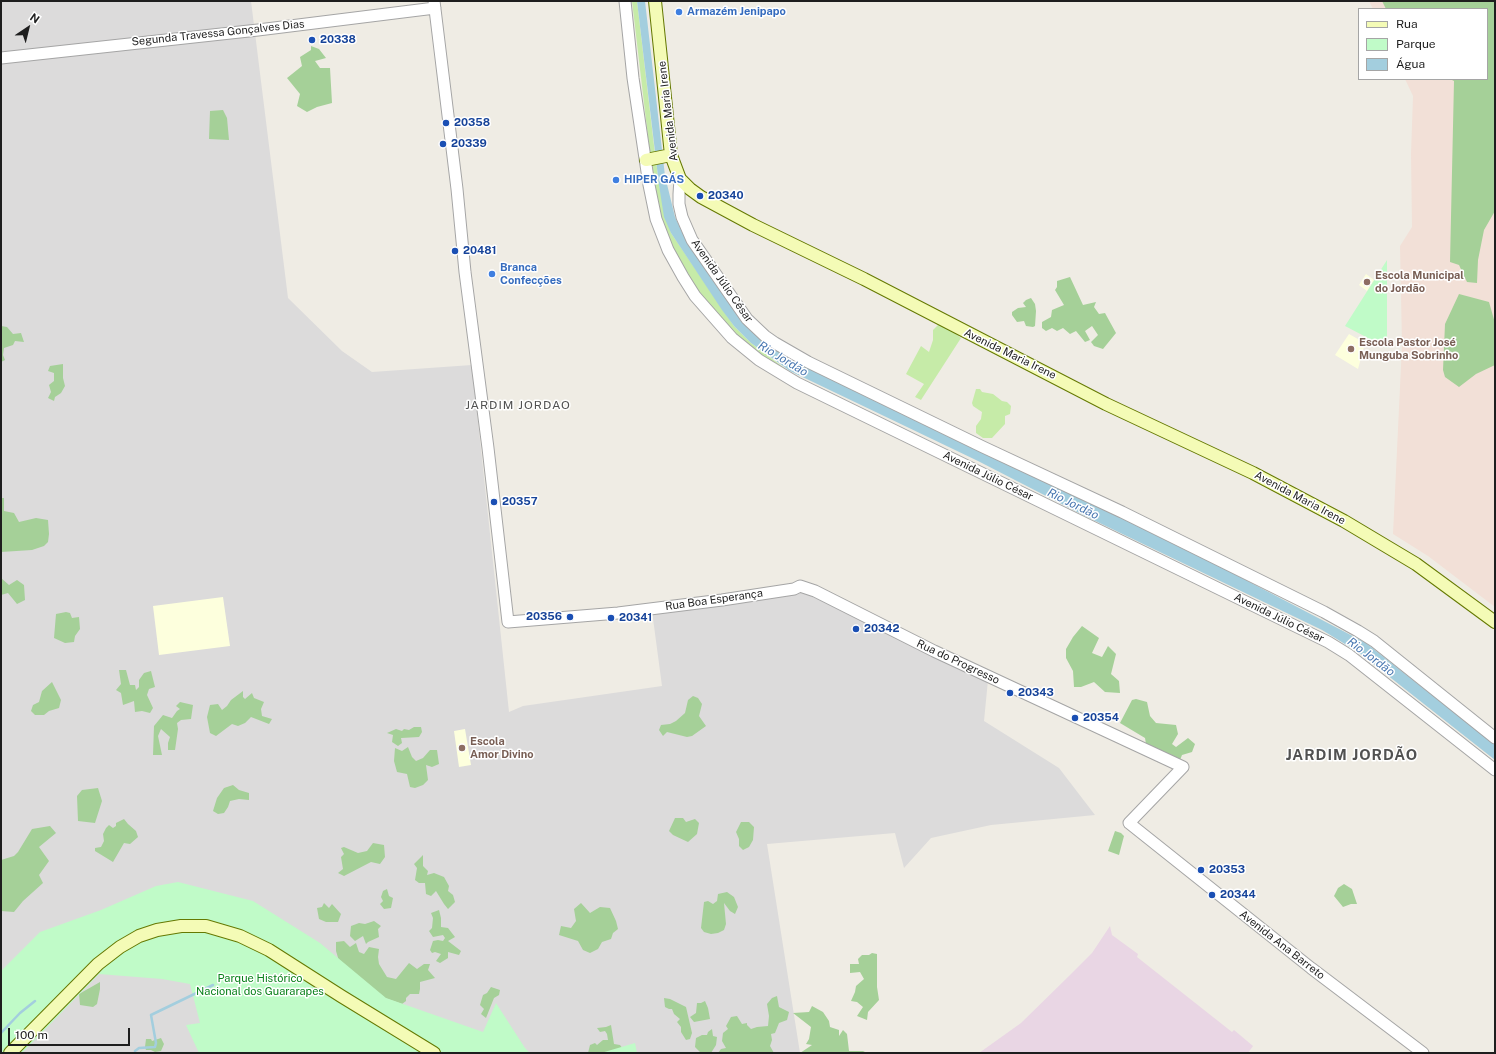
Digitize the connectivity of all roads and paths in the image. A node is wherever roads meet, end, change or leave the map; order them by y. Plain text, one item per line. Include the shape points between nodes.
1 (625, 1) edge
2 (655, 1) edge
3 (434, 5) edge
4 (1, 58) edge
5 (669, 155) junction
6 (647, 160) junction
7 (680, 179) junction
8 (800, 586) joint
9 (1495, 622) edge
10 (1495, 738) edge
11 (1183, 767) joint
12 (1495, 770) edge
13 (10, 1053) edge
14 (434, 1053) edge
15 (1423, 1053) edge

1 - 6 street, Avenida Júlio César via 633,78
2 - 5 main road, Avenida Maria Irene
3 - 4 street, Segunda Travessa Gonçalves Dias via 258,30
3 - 8 street, Rua Boa Esperança via 508,622 618,613 722,600
5 - 6 main road
5 - 7 main road, Avenida Maria Irene
6 - 12 street, Avenida Júlio César via 656,219 679,271 695,296 719,324 759,360 797,383 1328,642 1349,655
7 - 9 main road, Avenida Maria Irene via 701,197 732,214 1106,404 1253,473 1344,521 1416,564
7 - 10 street, Avenida Júlio César via 679,204 692,240 748,319 775,343 803,360 1122,512 1324,612 1374,641
8 - 11 street, Rua do Progresso
11 - 15 street, Avenida Ana Barreto via 1129,823 1311,968
13 - 14 main road via 98,964 120,947 139,936 157,930 194,926 206,926 240,936 269,950

